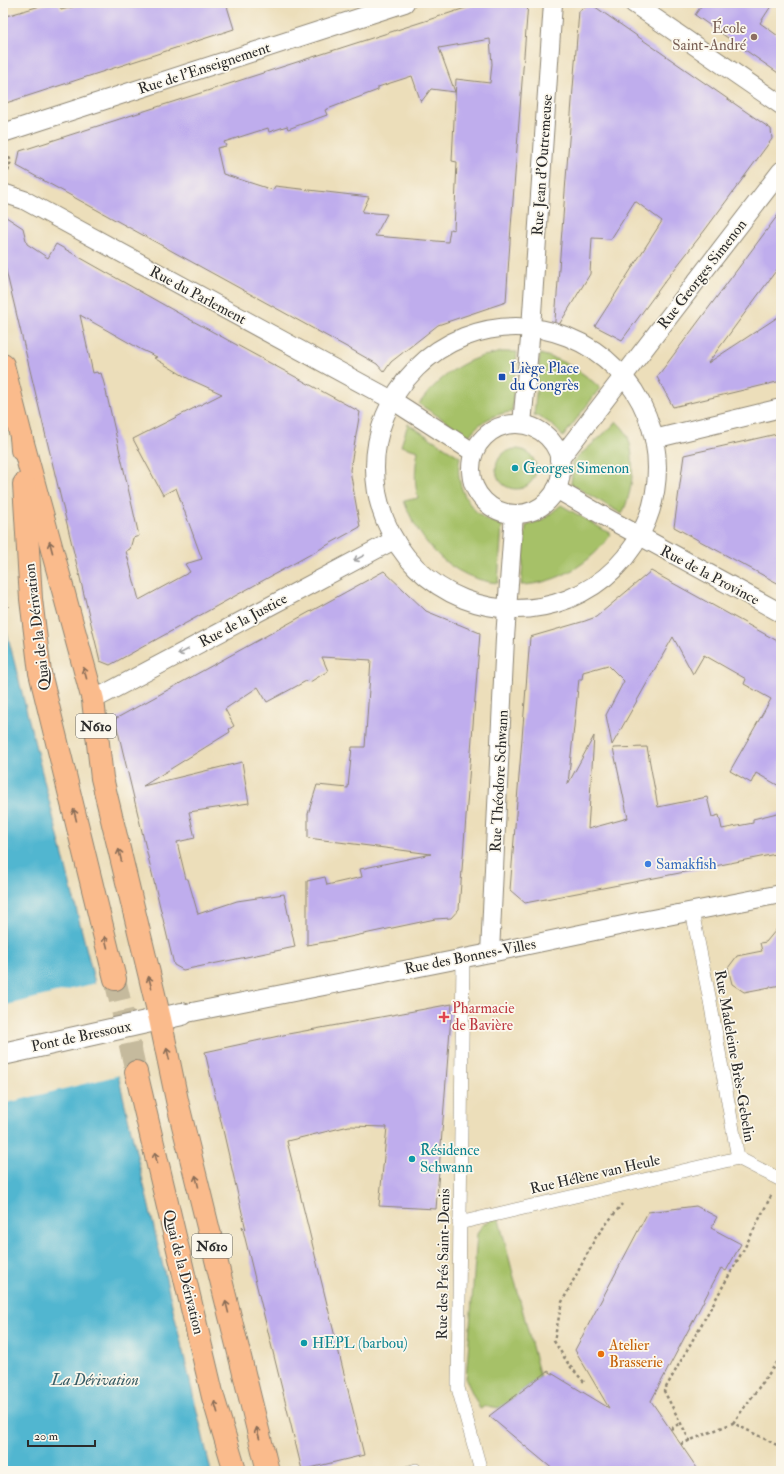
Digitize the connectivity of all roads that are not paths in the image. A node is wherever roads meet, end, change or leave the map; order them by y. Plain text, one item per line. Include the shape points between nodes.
1 (405, 3) edge
2 (553, 3) edge
3 (633, 3) edge
4 (781, 105) edge
5 (3, 133) edge
6 (781, 171) edge
7 (4, 186) edge
8 (531, 328) junction
9 (3, 365) edge
10 (623, 376) junction
11 (392, 400) junction
12 (781, 408) edge
13 (522, 424) junction
14 (21, 436) junction
15 (654, 439) junction
16 (473, 452) junction
17 (559, 460) junction
18 (556, 489) junction
19 (514, 514) junction
20 (640, 536) junction
21 (394, 540) junction
22 (508, 609) junction
23 (781, 613) edge
24 (93, 700) junction
25 (781, 894) edge
26 (692, 912) junction
27 (490, 953) junction
28 (463, 958) junction
29 (115, 979) tunnel mouth
30 (182, 1014) joint
31 (160, 1019) junction
32 (3, 1054) edge
33 (136, 1072) tunnel mouth
34 (738, 1158) junction
35 (780, 1180) edge
36 (460, 1223) junction
37 (416, 1468) dead end
38 (235, 1471) edge
39 (268, 1471) edge
40 (406, 1471) edge
41 (481, 1471) edge

1 - 5 street, Rue de l'Enseignement
2 - 8 street, Rue Jean d'Outremeuse
3 - 4 street
6 - 10 street, Rue Georges Simenon
7 - 11 street, Rue du Parlement via 24,200
8 - 10 street via 564,335 584,344 602,356
8 - 11 street via 498,328 476,332 456,340 436,351 419,365
8 - 13 street, Rue Jean d'Outremeuse
9 - 14 main road, Quai de la Dérivation / N610
10 - 15 street via 644,408
10 - 17 street, Rue Georges Simenon
11 - 16 street, Rue du Parlement
11 - 21 street via 382,420 374,464 380,508
12 - 15 street
13 - 16 street via 507,425 493,430 481,439
13 - 17 street via 536,428 548,438 557,451
24 -> 14 main road, N610
29 -> 14 main road, Quai de la Dérivation / N610 via 40,674
15 - 20 street via 657,472 655,495
16 - 19 street via 470,467 472,483 480,497 491,508 506,514
17 - 18 street via 561,467
18 - 19 street via 538,509
18 - 20 street, Rue de la Province
19 - 22 street, Rue Théodore Schwann
20 - 22 street via 628,555 585,593 537,610
20 - 23 street, Rue de la Province
21 - 22 street via 412,565 447,592 489,608
21 -> 24 street, Rue de la Justice
22 - 27 street, Rue Théodore Schwann
31 -> 24 main road, N610 via 102,778
25 - 26 street, Rue des Bonnes-Villes
26 - 27 street, Rue des Bonnes-Villes
26 - 34 street, Rue Madeleine Brès-Gebelin
27 - 28 street, Rue des Bonnes-Villes
28 - 30 street, Rue des Bonnes-Villes
28 - 36 street, Rue des Prés Saint-Denis
30 - 31 street, Rue des Bonnes-Villes
31 - 32 street, Pont de Bressoux
39 -> 31 main road, N610 via 178,1105
38 -> 33 main road, Quai de la Dérivation / N610 via 213,1397
34 - 35 street, Rue Madeleine Brès-Gebelin
34 - 36 street, Rue Hélène van Heule
36 - 41 street, Rue des Prés Saint-Denis via 458,1388
37 - 40 lane

